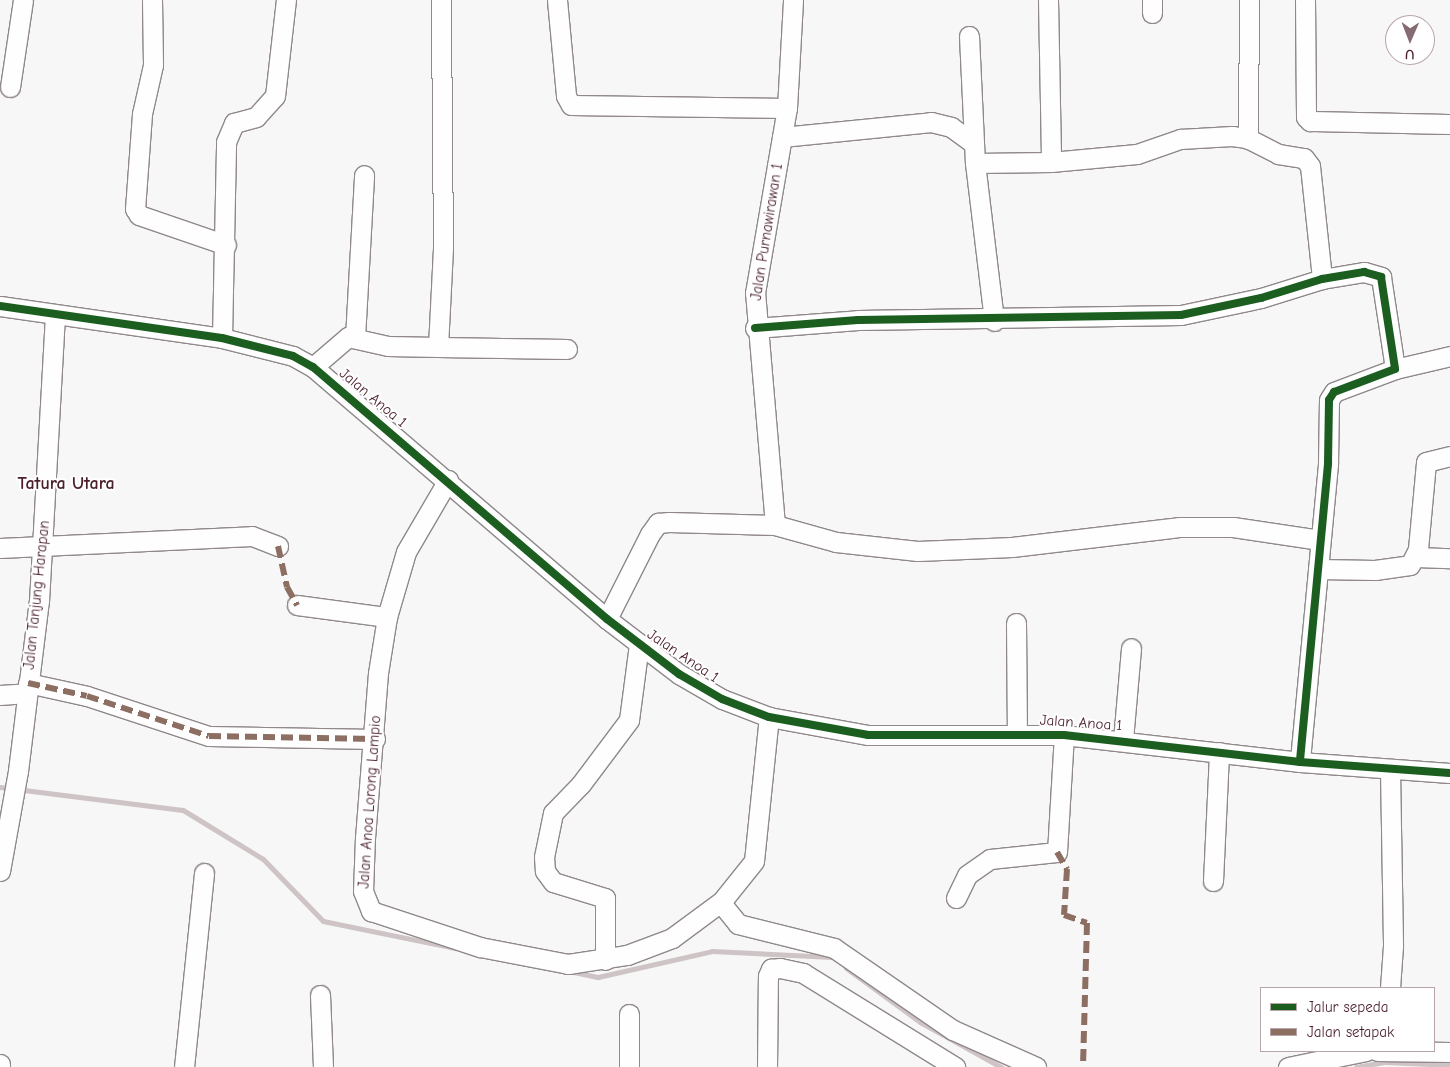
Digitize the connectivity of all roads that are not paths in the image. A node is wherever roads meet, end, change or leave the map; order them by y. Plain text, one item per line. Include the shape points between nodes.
1 (23, 0) edge
2 (152, 0) edge
3 (286, 0) edge
4 (440, 0) edge
5 (557, 0) edge
6 (793, 0) edge
7 (1048, 0) edge
8 (1249, 0) edge
9 (1305, 0) edge
10 (969, 36) dead end
11 (10, 87) dead end
12 (787, 108) junction
13 (1450, 124) edge
14 (782, 137) junction
15 (1248, 139) junction
16 (972, 142) junction
17 (974, 162) junction
18 (1051, 162) junction
19 (364, 175) dead end
20 (226, 245) junction
21 (1322, 279) junction
22 (0, 306) edge
23 (55, 316) junction
24 (994, 321) junction
25 (754, 328) junction
26 (222, 338) junction
27 (355, 338) junction
28 (438, 347) junction
29 (567, 349) dead end
30 (1450, 356) edge
31 (313, 367) junction
32 (1395, 369) junction
33 (1450, 456) edge
34 (448, 480) junction
35 (775, 525) junction
36 (1320, 540) junction
37 (44, 545) junction
38 (278, 546) dead end
39 (0, 548) edge
40 (1416, 556) junction
41 (1450, 558) edge
42 (1318, 570) junction
43 (297, 605) dead end
44 (387, 617) junction
45 (607, 619) junction
46 (1016, 623) dead end
47 (639, 644) junction
48 (1131, 648) dead end
49 (28, 688) junction
50 (0, 695) edge
51 (770, 717) junction
52 (1017, 733) junction
53 (1064, 735) junction
54 (375, 739) junction
55 (1123, 740) junction
56 (1219, 752) junction
57 (1300, 762) junction
58 (1390, 770) junction
59 (1450, 773) edge
60 (0, 871) edge
61 (204, 873) dead end
62 (1213, 881) dead end
63 (956, 898) dead end
64 (721, 902) junction
65 (605, 960) junction
66 (1390, 987) edge
67 (320, 995) dead end
68 (629, 1014) dead end
69 (1450, 1052) edge
70 (1379, 1054) edge
71 (184, 1067) edge
72 (323, 1067) edge
73 (629, 1067) edge
74 (767, 1067) edge
75 (955, 1067) edge
76 (1036, 1067) edge
77 (1288, 1067) edge

1 - 11 street
2 - 20 street via 154,65 142,114 135,209 139,215
3 - 20 street via 275,96 256,117 228,130
4 - 28 street via 443,248
5 - 12 street via 566,96 571,105
6 - 12 street, Jalan Purnawirawan 1
7 - 18 street
8 - 15 street
9 - 13 street via 1306,118 1310,121
10 - 16 street
12 - 14 street, Jalan Purnawirawan 1
14 - 16 street via 931,122 951,127
14 - 25 street, Jalan Purnawirawan 1 via 758,265
15 - 18 street via 1180,139 1137,154
15 - 21 street via 1278,154 1304,158 1310,166
16 - 17 street
17 - 18 street
17 - 24 street
19 - 27 street
20 - 26 street
21 - 24 street via 1261,298 1181,315
21 - 32 street via 1364,272 1381,277
22 - 23 street, Jalan Anoa 1
23 - 26 street, Jalan Anoa 1
23 - 37 street, Jalan Tanjung Harapan
24 - 25 street via 850,320
25 - 35 street, Jalan Purnawirawan 1
26 - 31 street, Jalan Anoa 1 via 293,356
27 - 28 street via 388,346
27 - 31 street via 341,339
28 - 29 street
30 - 32 street
31 - 34 street, Jalan Anoa 1
32 - 36 street via 1330,394
33 - 40 street via 1426,462
34 - 44 street, Jalan Anoa Lorong Lampio via 406,552
34 - 45 street, Jalan Anoa 1
35 - 36 street via 836,542 918,551 1012,548 1179,527 1233,528
35 - 45 street via 658,524
36 - 42 street
37 - 38 street via 252,536
37 - 39 street
37 - 49 street, Jalan Tanjung Harapan
40 - 41 street
40 - 42 street via 1410,565 1398,568
42 - 57 street
43 - 44 street
44 - 54 street, Jalan Anoa Lorong Lampio via 378,673
45 - 47 street, Jalan Anoa 1
46 - 52 street
47 - 51 street, Jalan Anoa 1 via 722,699
47 - 65 street via 629,720 581,784 553,813 544,857 545,871 553,882 605,898
48 - 55 street
49 - 50 street
49 - 54 street via 87,696 209,736
49 - 60 street, Jalan Tanjung Harapan via 18,771
51 - 52 street, Jalan Anoa 1 via 868,735
51 - 64 street, Jalan Anoa Lorong Lampio via 759,842 744,878
52 - 53 street, Jalan Anoa 1
53 - 55 street, Jalan Anoa 1
53 - 63 street via 1057,852 990,859 967,875
54 - 65 street, Jalan Anoa Lorong Lampio via 362,881 371,910 431,932 528,958 568,964
55 - 56 street, Jalan Anoa 1
56 - 57 street, Jalan Anoa 1
56 - 62 street
57 - 58 street, Jalan Anoa 1
58 - 59 street, Jalan Anoa 1
58 - 66 street via 1393,946
61 - 71 street
64 - 65 street, Jalan Anoa Lorong Lampio via 672,938
64 - 76 street via 738,924 834,948 953,1030
67 - 72 street
68 - 73 street
69 - 70 street
70 - 77 street
74 - 75 street via 768,976 771,970 780,968 803,973

